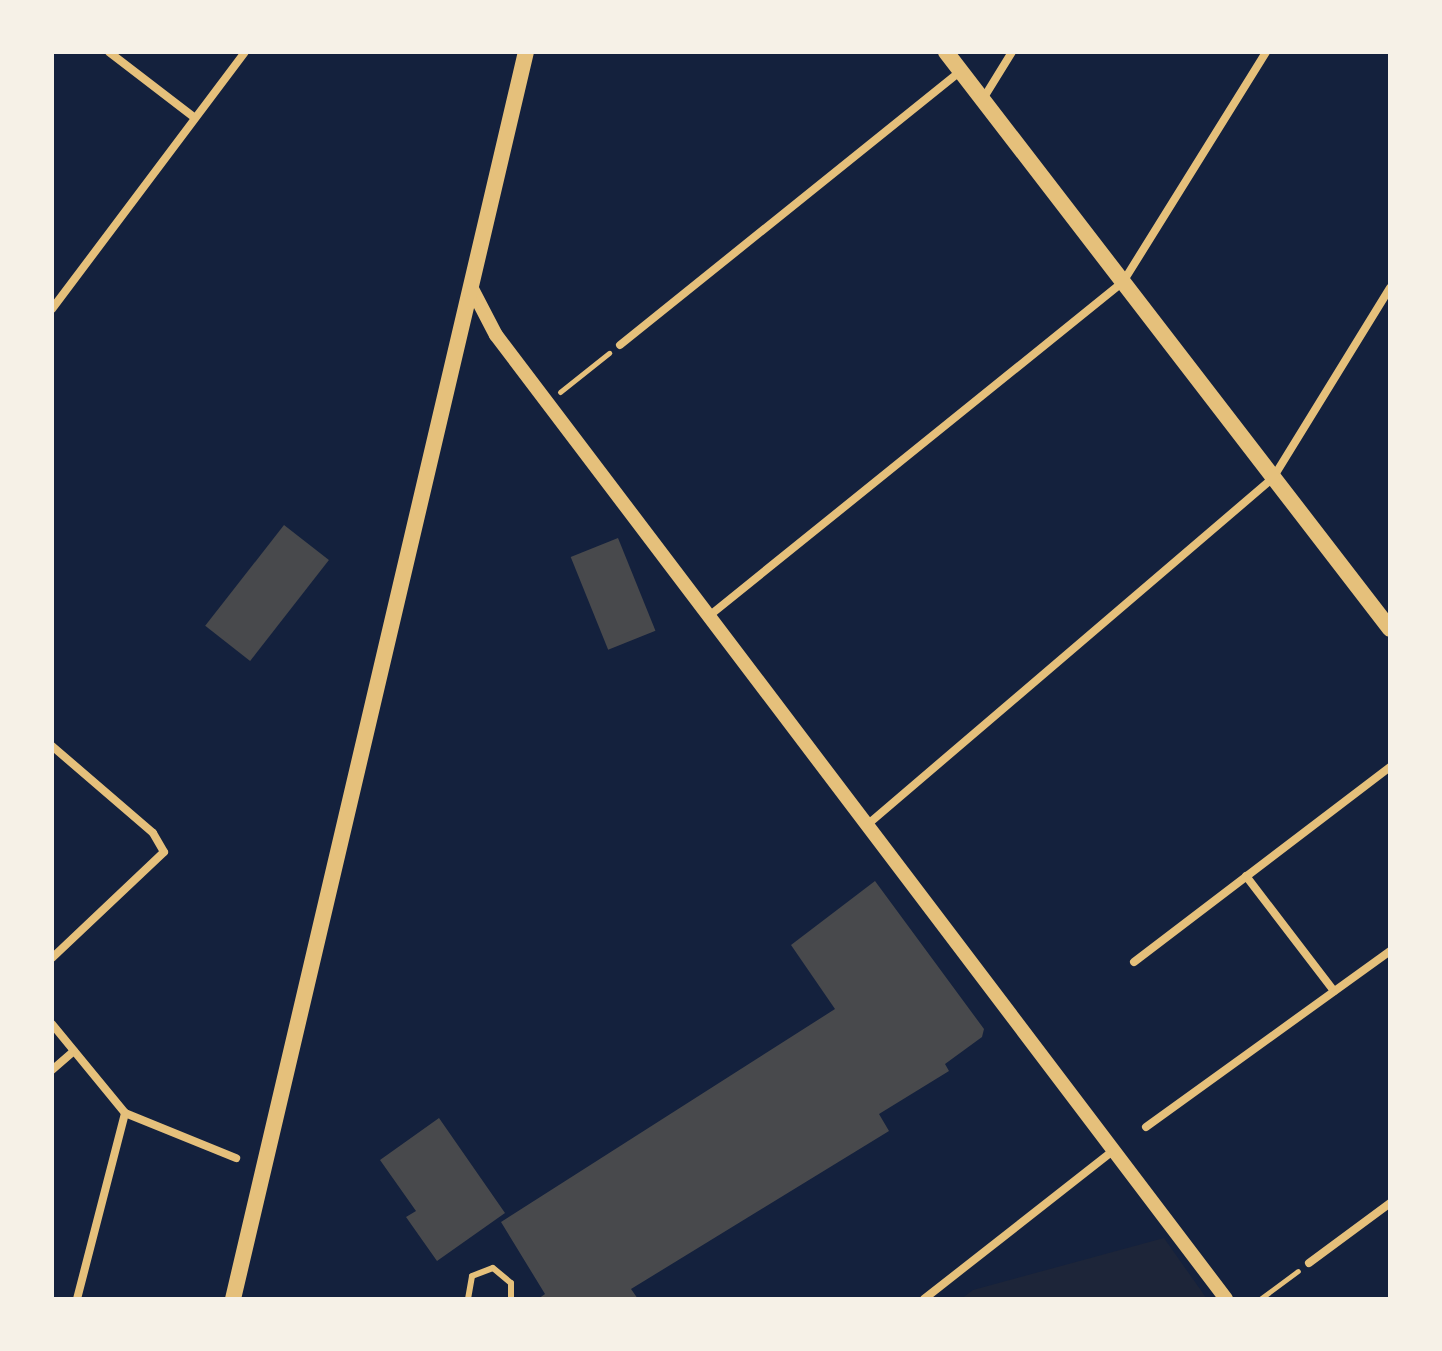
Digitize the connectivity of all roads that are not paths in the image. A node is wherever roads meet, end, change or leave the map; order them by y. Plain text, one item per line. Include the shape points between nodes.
1 (109, 52) edge
2 (245, 52) edge
3 (526, 52) edge
4 (946, 52) edge
5 (1012, 52) edge
6 (1266, 52) edge
7 (961, 71) junction
8 (983, 100) junction
9 (195, 118) junction
10 (1123, 282) junction
11 (471, 287) junction
12 (1390, 288) edge
13 (52, 309) edge
14 (620, 345) road end
15 (1273, 478) junction
16 (709, 616) junction
17 (1390, 629) edge
18 (52, 746) edge
19 (1390, 767) edge
20 (867, 825) junction
21 (1246, 876) junction
22 (1390, 951) edge
23 (52, 958) edge
24 (1134, 962) dead end
25 (1334, 991) junction
26 (52, 1024) edge
27 (74, 1051) junction
28 (52, 1070) edge
29 (125, 1113) junction
30 (1146, 1127) dead end
31 (1113, 1151) junction
32 (236, 1158) dead end
33 (1390, 1203) edge
34 (1309, 1263) road end
35 (77, 1299) edge
36 (233, 1299) edge
37 (467, 1299) edge
38 (511, 1299) edge
39 (924, 1299) edge
40 (1226, 1299) edge

1 - 9 street
2 - 9 street
3 - 11 main road
4 - 7 main road
5 - 8 street
6 - 10 street
7 - 8 main road
7 - 14 street
8 - 10 main road
9 - 13 street
10 - 15 main road
10 - 16 street
11 - 16 street via 496,335
11 - 36 main road
12 - 15 street
15 - 17 main road
15 - 20 street
16 - 20 street
18 - 23 street via 153,833 164,852
19 - 21 street
20 - 31 street
21 - 24 street
21 - 25 street
22 - 25 street
25 - 30 street
26 - 27 street
27 - 28 street
27 - 29 street
29 - 32 street
29 - 35 street
31 - 39 street
31 - 40 street
33 - 34 street
37 - 38 lane via 472,1276 493,1268 511,1283

